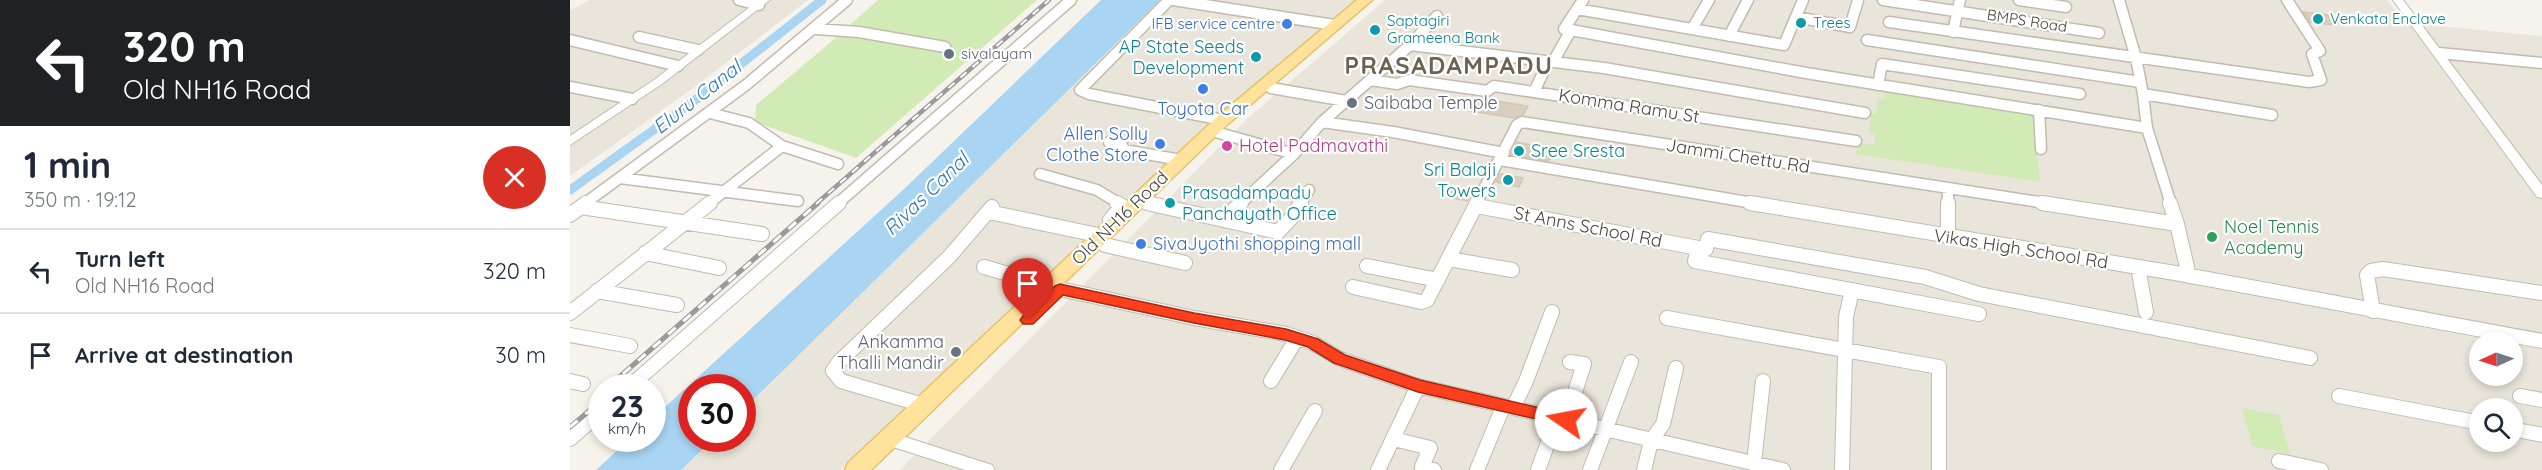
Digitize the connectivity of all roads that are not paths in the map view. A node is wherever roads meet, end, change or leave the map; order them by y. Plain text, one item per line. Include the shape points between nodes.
1 (739, 0) edge
2 (848, 0) edge
3 (1071, 0) edge
4 (1171, 0) edge
5 (1365, 0) edge
6 (1378, 0) edge
7 (1583, 0) edge
8 (1709, 0) edge
9 (1748, 0) edge
10 (1803, 0) edge
11 (1858, 0) edge
12 (1883, 0) edge
13 (1960, 0) edge
14 (2019, 0) edge
15 (2119, 0) edge
16 (2287, 0) edge
17 (2398, 0) edge
18 (762, 2) edge
19 (2066, 7) dead end
20 (1577, 9) junction
21 (1957, 10) junction
22 (1437, 16) dead end
23 (1797, 17) junction
24 (1888, 22) dead end
25 (1334, 26) junction
26 (816, 29) junction
27 (1692, 29) junction
28 (1571, 30) junction
29 (1953, 32) junction
30 (2099, 33) dead end
31 (1729, 36) junction
32 (639, 37) dead end
33 (570, 40) edge
34 (1867, 40) dead end
35 (1410, 45) junction
36 (945, 47) dead end
37 (698, 50) junction
38 (2439, 53) junction
39 (2136, 58) junction
40 (1551, 62) junction
41 (2542, 63) edge
42 (678, 66) junction
43 (1370, 80) junction
44 (2140, 82) junction
45 (1878, 85) junction
46 (570, 87) edge
47 (1271, 88) junction
48 (1534, 92) junction
49 (2080, 94) dead end
50 (2143, 94) junction
51 (632, 99) junction
52 (1346, 101) junction
53 (2039, 110) junction
54 (710, 113) junction
55 (1865, 113) dead end
56 (2272, 115) dead end
57 (1322, 122) junction
58 (1221, 127) junction
59 (2147, 128) junction
60 (570, 141) edge
61 (1856, 141) dead end
62 (1109, 142) dead end
63 (782, 146) junction
64 (2041, 148) dead end
65 (1294, 154) junction
66 (1502, 156) junction
67 (1181, 160) junction
68 (838, 164) dead end
69 (1040, 174) dead end
70 (620, 178) junction
71 (1948, 189) junction
72 (1309, 190) dead end
73 (725, 191) junction
74 (2542, 194) edge
75 (798, 201) dead end
76 (1147, 203) junction
77 (1477, 206) junction
78 (580, 207) junction
79 (570, 215) edge
80 (1223, 220) junction
81 (685, 222) junction
82 (2176, 224) junction
83 (762, 234) dead end
84 (1107, 235) junction
85 (1948, 237) junction
86 (1698, 248) junction
87 (645, 253) junction
88 (1449, 259) junction
89 (1185, 264) dead end
90 (1367, 266) dead end
91 (984, 267) dead end
92 (2138, 267) junction
93 (719, 268) dead end
94 (1512, 270) dead end
95 (2189, 276) junction
96 (1438, 280) junction
97 (1055, 287) junction
98 (1353, 287) dead end
99 (1852, 290) junction
100 (597, 291) junction
101 (2542, 293) edge
102 (677, 305) dead end
103 (2373, 311) junction
104 (1552, 312) dead end
105 (2146, 312) dead end
106 (570, 313) edge
107 (1979, 314) dead end
108 (1667, 318) dead end
109 (570, 335) edge
110 (1297, 338) junction
111 (2542, 341) edge
112 (630, 346) dead end
113 (1845, 349) junction
114 (2310, 358) dead end
115 (1631, 362) dead end
116 (1570, 363) dead end
117 (1676, 368) dead end
118 (644, 374) edge
119 (1271, 381) dead end
120 (1762, 381) dead end
121 (1418, 386) junction
122 (2339, 396) dead end
123 (2520, 396) dead end
124 (2542, 400) edge
125 (923, 405) junction
126 (1508, 407) junction
127 (1315, 411) dead end
128 (1562, 419) junction
129 (2469, 421) edge
130 (588, 423) edge
131 (1604, 429) junction
132 (2523, 431) edge
133 (2542, 435) edge
134 (570, 439) edge
135 (1394, 439) junction
136 (1651, 441) junction
137 (899, 442) junction
138 (2279, 461) dead end
139 (1754, 463) junction
140 (960, 466) edge
141 (856, 470) edge
142 (871, 470) edge
143 (986, 470) edge
144 (1281, 470) edge
145 (1378, 470) edge
146 (1434, 470) edge
147 (1476, 470) edge
148 (1538, 470) edge
149 (1590, 470) edge
150 (1644, 470) edge
151 (1783, 470) edge
152 (1842, 470) edge
153 (1939, 470) edge
154 (2321, 470) edge

1 - 18 street
2 - 26 street
3 - 118 street
4 - 25 street
4 - 58 street via 1080,90
5 - 25 main road, Old NH16 Road
6 - 47 main road, Old NH16 Road
7 - 20 street
8 - 27 street
9 - 31 street
10 - 23 street
11 - 23 street via 1850,27
12 - 21 street, BMPS Road
13 - 21 street
14 - 19 street
15 - 39 street
16 - 39 street via 2320,51 2312,54 2321,80 2308,82
17 - 38 street
18 - 37 street
20 - 27 street
20 - 28 street via 1564,28
21 - 29 street
21 - 30 street, BMPS Road
22 - 35 street
23 - 31 street via 1784,45
24 - 29 street
25 - 58 main road, Old NH16 Road
26 - 36 street
26 - 54 street
27 - 31 street
28 - 40 street
28 - 45 street
29 - 39 street
32 - 37 street
33 - 42 street
34 - 44 street
35 - 40 street
35 - 43 street
37 - 42 street
38 - 41 street
38 - 74 street
39 - 44 street
40 - 48 street
40 - 55 street
42 - 51 street
43 - 48 street, Komma Ramu St via 1397,84 1409,80 1487,92 1494,86
43 - 52 street
44 - 50 street
45 - 49 street via 1882,64
45 - 53 street
46 - 51 street
47 - 52 street
47 - 58 main road, Old NH16 Road
48 - 61 street, Komma Ramu St
50 - 56 street
50 - 59 street
51 - 60 street
52 - 57 street
53 - 59 street
53 - 64 street
54 - 63 street via 749,123
54 - 70 street
57 - 65 street
57 - 66 street, Vikas High School Rd via 1393,132
58 - 65 street
58 - 67 main road, Old NH16 Road
58 - 76 main road, Old NH16 Road
59 - 82 street
62 - 67 street via 1122,145 1124,150
63 - 68 street
63 - 73 street
65 - 80 street
66 - 71 street, Jammi Chettu Rd via 1517,125 1529,122
66 - 77 street, Jammi Chettu Rd
66 - 85 street, Vikas High School Rd
67 - 84 main road, Old NH16 Road
69 - 84 street via 1097,190 1122,206 1109,221
70 - 73 street
70 - 78 street
71 - 82 street, Jammi Chettu Rd
71 - 85 street
72 - 80 street via 1278,232
73 - 75 street
73 - 81 street
76 - 80 street
76 - 84 main road, Old NH16 Road
77 - 86 street, St Anns School Rd
77 - 88 street, Jammi Chettu Rd
78 - 79 street
78 - 81 street
81 - 83 street
81 - 87 street
82 - 95 street
84 - 89 street
84 - 97 main road, Old NH16 Road
84 - 125 street via 991,209 949,257 833,371 841,381
85 - 92 street, Vikas High School Rd
86 - 99 street via 1695,261
86 - 114 street via 1706,249 1708,239 1925,277 1979,294
87 - 93 street
87 - 100 street
88 - 94 street
88 - 96 street, Jammi Chettu Rd
90 - 96 street
91 - 97 street
92 - 95 street, Vikas High School Rd
92 - 105 street
95 - 103 street, Vikas High School Rd
96 - 98 street, Jammi Chettu Rd via 1422,302
97 - 110 street
97 - 125 main road, Old NH16 Road
97 - 137 main road, Old NH16 Road
99 - 107 street
99 - 113 street
100 - 102 street
100 - 106 street
101 - 103 street via 2383,269 2367,275
103 - 111 street, Vikas High School Rd
104 - 126 street via 1527,381
108 - 113 street
109 - 112 street
110 - 119 street
110 - 121 street via 1340,359
113 - 152 street
113 - 153 street via 1939,367
115 - 131 street
116 - 128 street via 1584,364
117 - 136 street via 1663,424
120 - 139 street
121 - 126 street
121 - 135 street
122 - 129 street
123 - 124 street
125 - 141 main road, Old NH16 Road
126 - 128 street
126 - 147 street
127 - 144 street
128 - 131 street
128 - 148 street
130 - 134 street
131 - 136 street
131 - 149 street
132 - 133 street
135 - 145 street
135 - 146 street via 1430,448 1422,466
136 - 139 street
136 - 150 street
137 - 140 street
137 - 142 main road, Old NH16 Road
138 - 154 street
139 - 151 street
140 - 143 street

